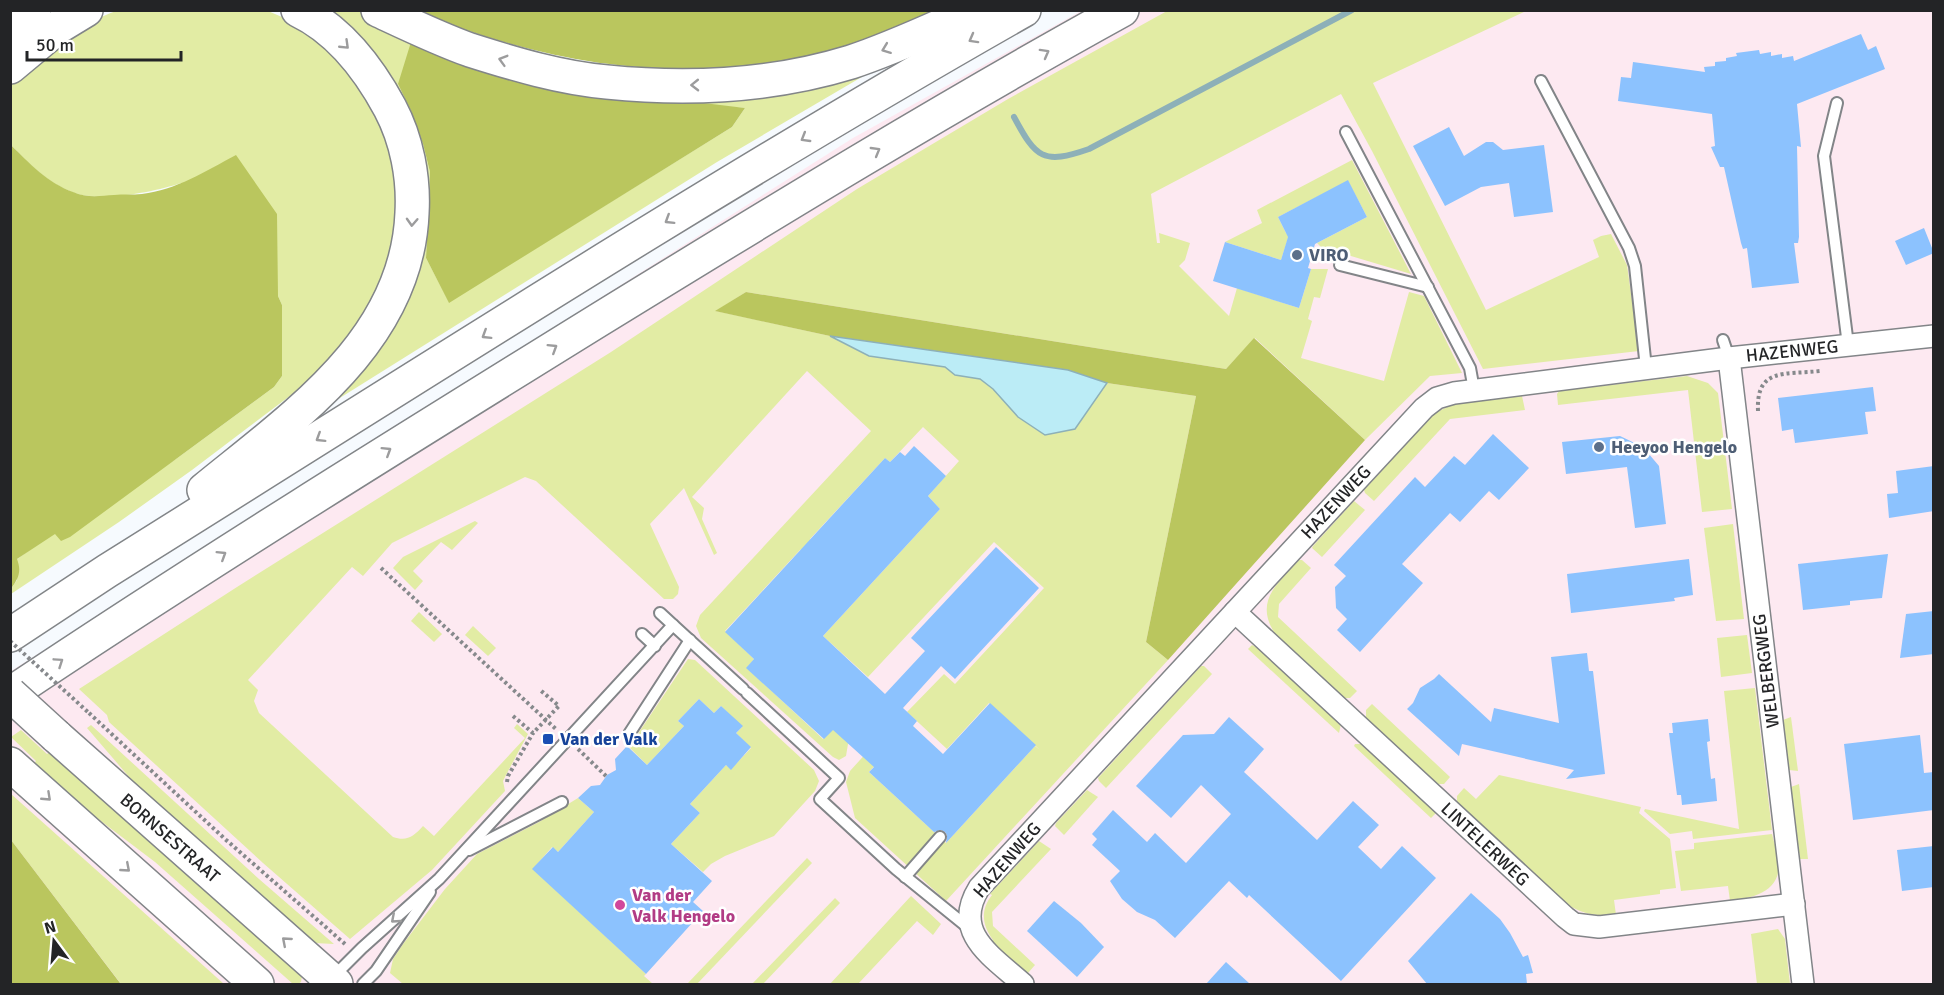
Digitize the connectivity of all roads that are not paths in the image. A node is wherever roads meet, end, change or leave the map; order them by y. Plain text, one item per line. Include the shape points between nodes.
1 (34, 10) edge
2 (86, 10) edge
3 (298, 10) edge
4 (378, 10) edge
5 (977, 10) edge
6 (1024, 10) edge
7 (1122, 10) edge
8 (10, 30) edge
9 (10, 67) edge
10 (1541, 81) dead end
11 (1837, 103) dead end
12 (1346, 132) dead end
13 (1340, 265) dead end
14 (1428, 287) junction
15 (1934, 336) edge
16 (1848, 345) junction
17 (1726, 349) junction
18 (1646, 368) junction
19 (1474, 390) junction
20 (107, 571) junction
21 (1235, 612) junction
22 (660, 614) dead end
23 (674, 625) junction
24 (642, 634) dead end
25 (10, 635) edge
26 (690, 640) junction
27 (655, 646) junction
28 (10, 694) edge
29 (629, 734) dead end
30 (11, 764) edge
31 (562, 802) dead end
32 (940, 837) dead end
33 (463, 853) junction
34 (905, 877) junction
35 (439, 879) junction
36 (1794, 904) junction
37 (972, 932) junction
38 (331, 983) edge
39 (257, 984) edge
40 (363, 984) edge
41 (1023, 984) edge
42 (1803, 984) edge

1 - 8 main road
2 - 9 main road via 58,27
3 -> 20 main road via 357,56 398,123 413,196 411,231 402,271 388,306 343,370
5 -> 4 main road via 850,62 754,82 696,86 606,82 560,74 468,49
6 -> 20 main road via 718,189
28 -> 7 main road via 373,459 786,205
10 - 18 lane via 1629,248 1635,266
11 - 16 lane via 1824,156
12 - 14 lane
13 - 14 lane
14 - 19 lane via 1470,368
15 - 16 street, HAZENWEG
16 - 17 street, HAZENWEG
17 - 18 street, HAZENWEG
17 - 36 street, WELBERGWEG
18 - 19 street, HAZENWEG
19 - 21 street, HAZENWEG via 1437,398 1424,408
20 - 25 main road
21 - 36 street, LINTELERWEG via 1574,924 1599,927
21 - 37 street, HAZENWEG via 980,888 971,902
22 - 23 lane
23 - 26 lane
23 - 27 lane
24 - 27 lane
26 - 29 lane
26 - 34 lane via 839,778 820,799
27 - 33 lane
38 -> 28 main road, BORNSESTRAAT, bridge
30 -> 39 main road
31 - 33 lane
32 - 34 lane
33 - 35 lane
34 - 37 lane
35 -> 38 lane, BORNSESTRAAT via 356,954
35 - 40 lane
36 - 42 street, WELBERGWEG
37 - 41 street

